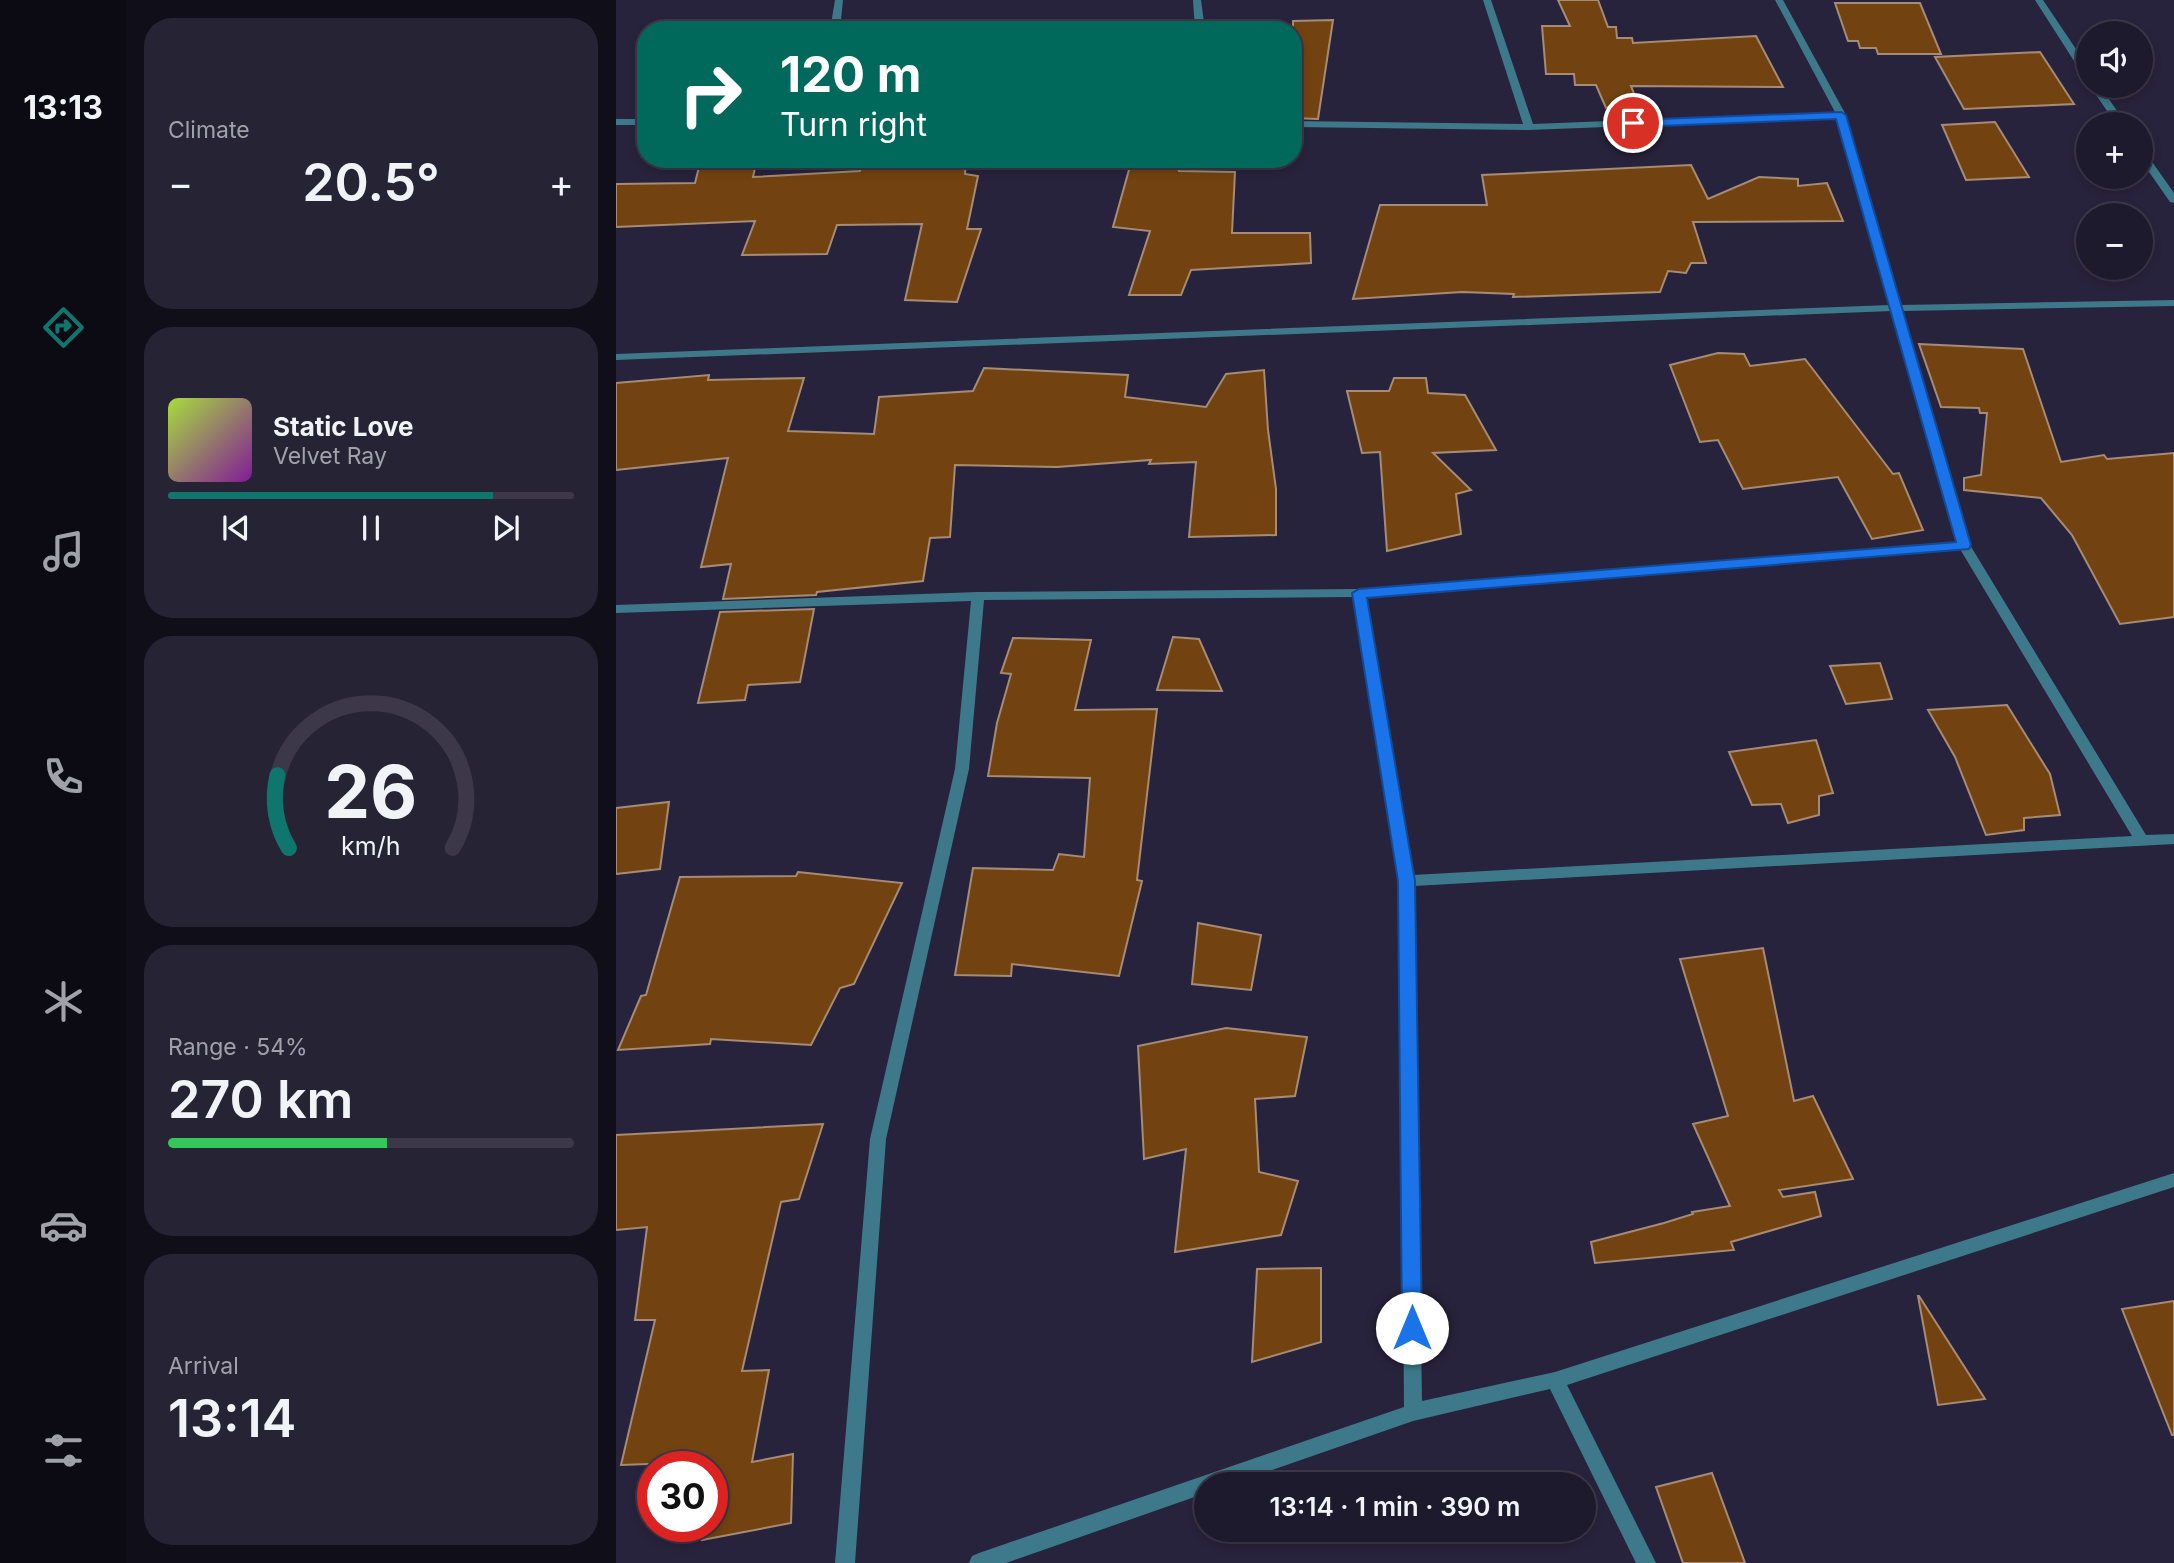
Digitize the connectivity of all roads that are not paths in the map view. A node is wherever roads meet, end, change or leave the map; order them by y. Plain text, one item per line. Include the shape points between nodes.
1 (839, 0) edge
2 (1198, 0) edge
3 (1487, 0) edge
4 (1779, 0) edge
5 (2039, 0) edge
6 (836, 21) edge
7 (1199, 21) edge
8 (2076, 58) edge
9 (1841, 115) junction
10 (616, 122) edge
11 (637, 122) edge
12 (1302, 124) edge
13 (1529, 127) junction
14 (2153, 170) edge
15 (2174, 200) edge
16 (2174, 303) edge
17 (1895, 309) junction
18 (616, 357) edge
19 (1964, 545) junction
20 (1359, 593) junction
21 (978, 596) junction
22 (616, 609) edge
23 (2174, 838) edge
24 (2142, 841) junction
25 (1407, 881) junction
26 (2174, 1180) edge
27 (1555, 1380) junction
28 (1413, 1412) junction
29 (1240, 1472) edge
30 (1194, 1488) edge
31 (845, 1563) edge
32 (979, 1563) edge
33 (1646, 1563) edge

1 - 6 street
2 - 7 street
3 - 13 street
4 - 9 street
5 - 8 street
9 - 13 street
9 - 17 street
10 - 11 street
12 - 13 street
14 - 15 street
16 - 17 street
17 - 18 street
17 - 19 street
19 - 20 street
19 - 24 street
20 - 21 street
20 - 25 street
21 - 22 street
21 - 31 street via 962,769 878,1139
23 - 24 street
24 - 25 street
25 - 28 street
26 - 27 street
27 - 28 street
27 - 33 street
28 - 29 street
30 - 32 street

